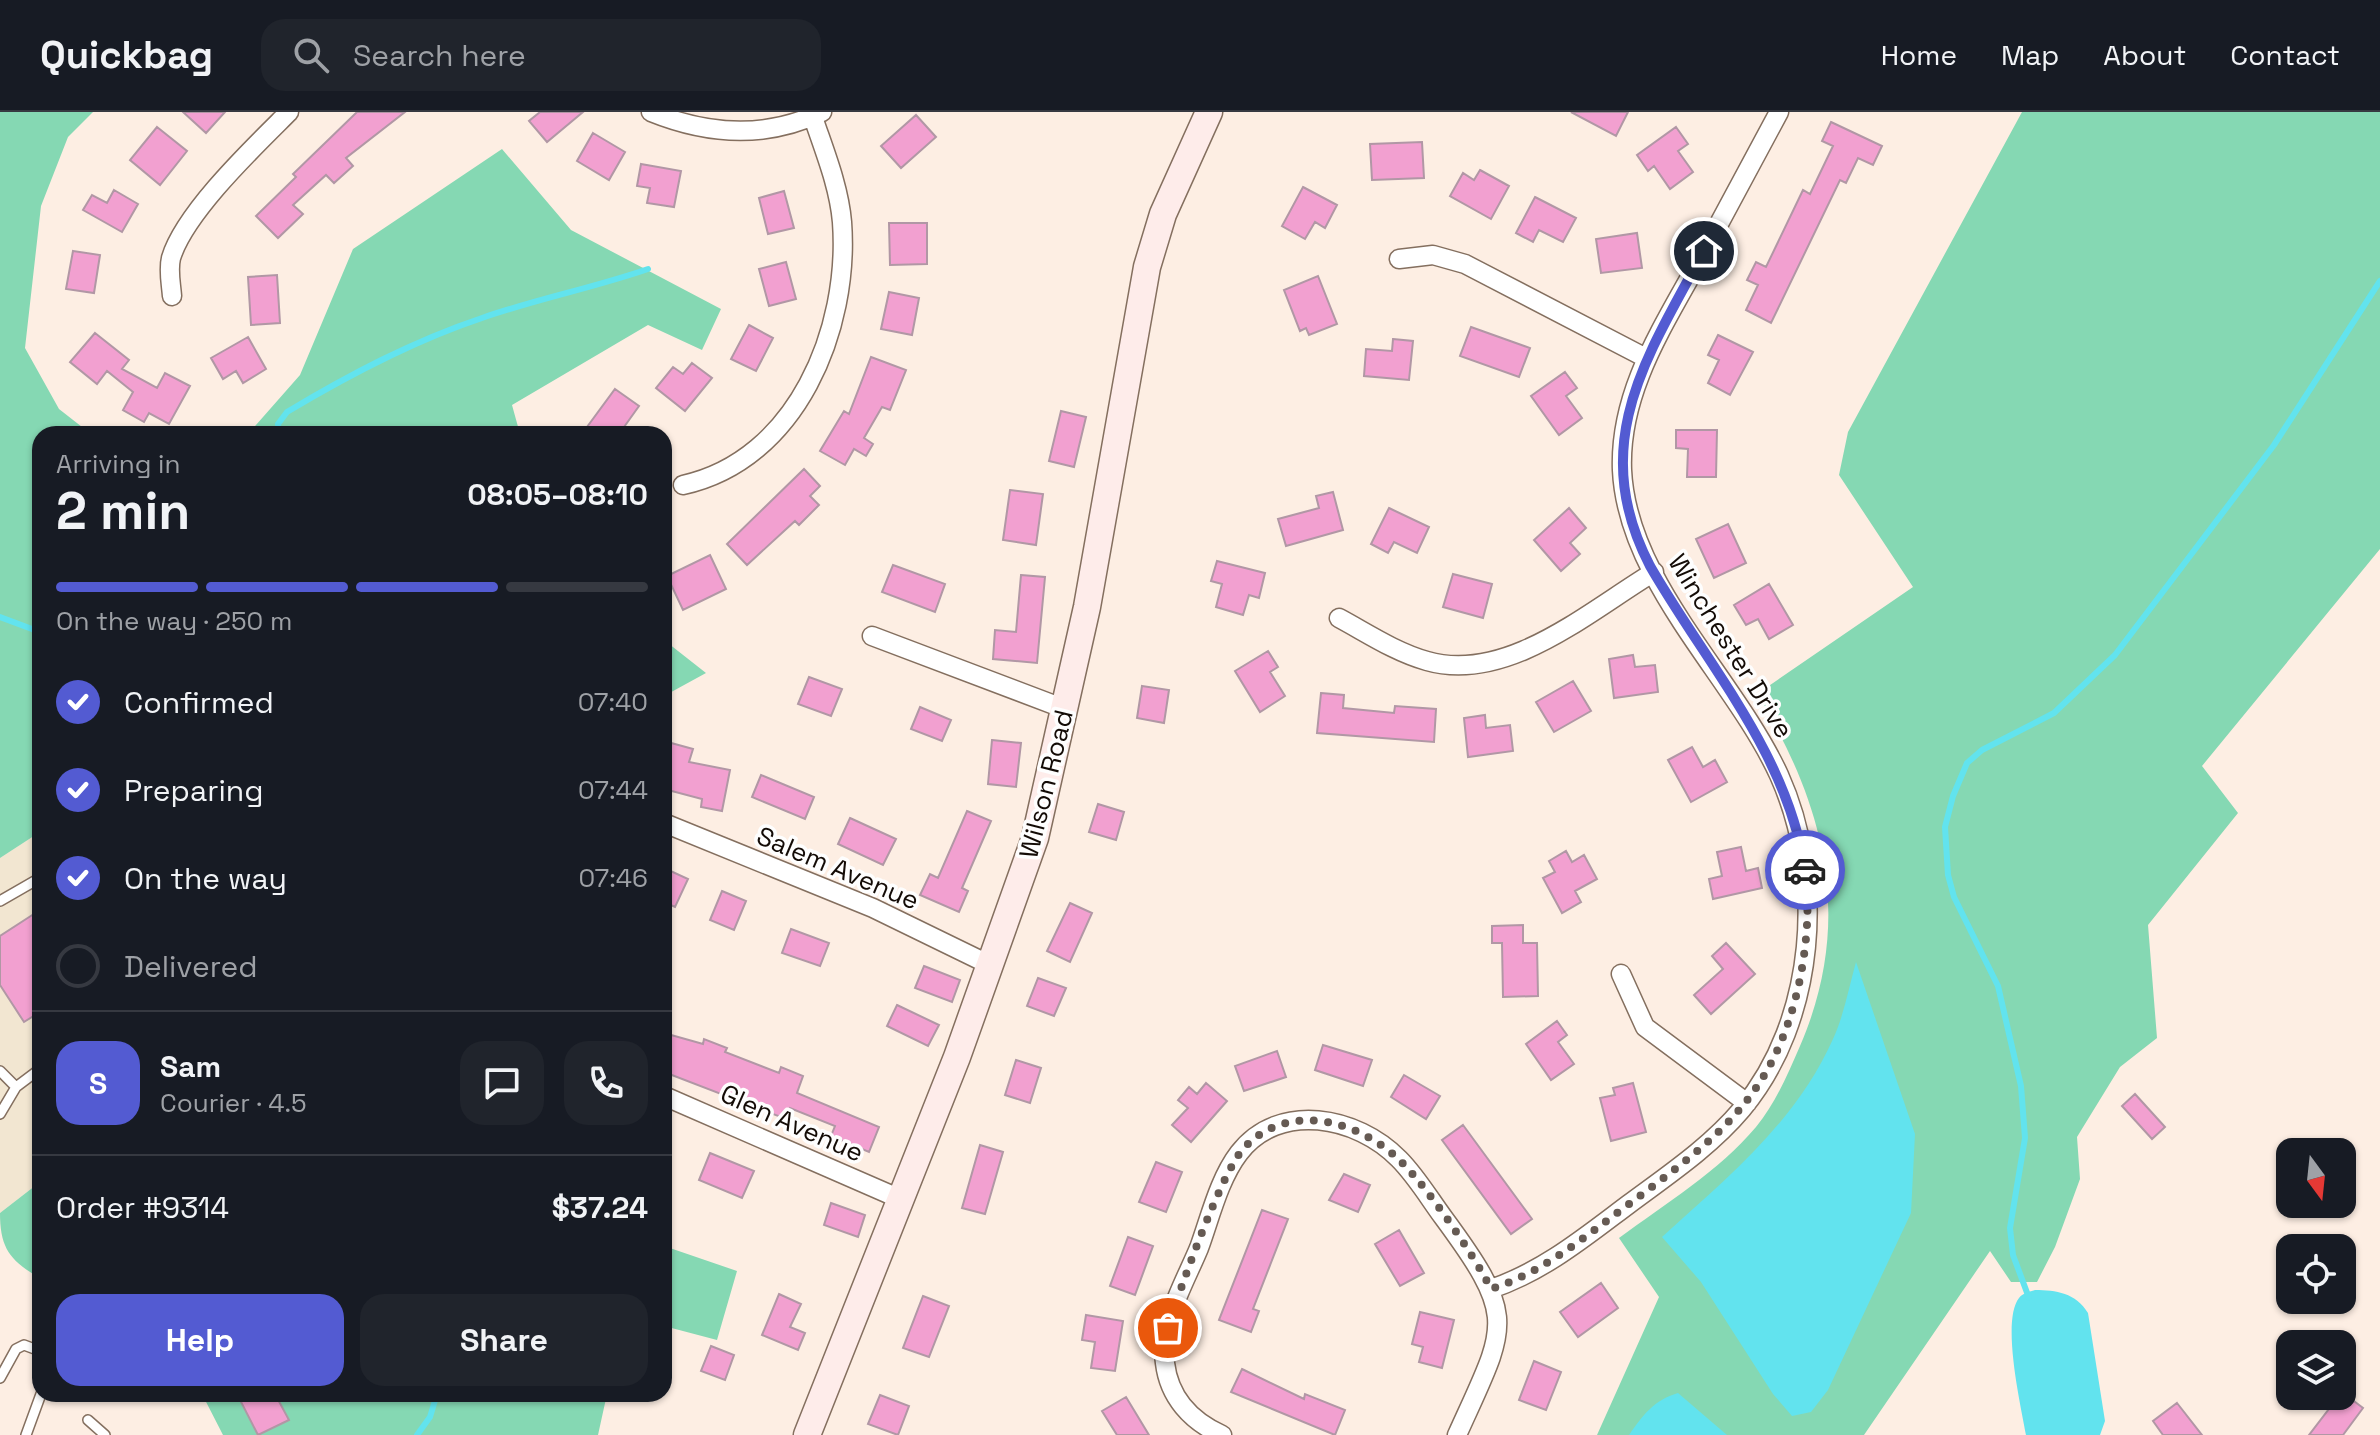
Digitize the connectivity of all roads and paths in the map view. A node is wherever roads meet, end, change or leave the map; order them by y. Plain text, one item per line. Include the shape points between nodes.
1 (289, 112) edge
2 (651, 112) edge
3 (1209, 112) edge
4 (818, 114) edge
5 (1770, 115) edge
6 (1399, 259) dead end
7 (172, 296) dead end
8 (1646, 358) junction
9 (683, 485) dead end
10 (1654, 572) junction
11 (1339, 618) dead end
12 (872, 636) dead end
13 (1065, 709) junction
14 (672, 826) edge
15 (32, 883) edge
16 (0, 901) edge
17 (990, 965) junction
18 (1621, 974) dead end
19 (0, 1071) edge
20 (32, 1075) edge
21 (16, 1087) junction
22 (672, 1099) edge
23 (1747, 1103) junction
24 (0, 1114) edge
25 (898, 1198) junction
26 (1491, 1289) junction
27 (32, 1348) edge
28 (0, 1378) edge
29 (38, 1402) edge
30 (88, 1420) dead end
31 (26, 1435) edge
32 (105, 1435) edge
33 (807, 1435) edge
34 (1222, 1435) edge
35 (1457, 1435) edge

1 - 7 street via 226,177 175,248 169,271
2 - 4 street via 699,128 737,132 787,125
3 - 13 street, Wilson Road via 1163,214 1147,267
4 - 9 street via 843,251 825,349 771,437 726,471
5 - 8 street, Winchester Drive
6 - 8 street via 1433,255 1465,264
8 - 10 street, Winchester Drive via 1625,420 1622,469 1632,523
10 - 11 street via 1529,648 1480,665 1419,659
10 - 23 street, Winchester Drive via 1774,765 1802,847 1807,921 1792,1013 1773,1062
12 - 13 street
13 - 17 street, Wilson Road via 1035,838
14 - 17 street, Salem Avenue via 873,908
15 - 16 lane
17 - 25 street, Wilson Road
18 - 23 street via 1645,1027
19 - 21 lane
20 - 21 lane
21 - 24 lane
22 - 25 street, Glen Avenue
23 - 26 street, Winchester Drive via 1697,1153 1561,1255 1521,1279
25 - 33 street, Wilson Road
26 - 34 street via 1406,1167 1380,1144 1321,1120 1293,1120 1268,1128 1231,1165 1165,1345 1169,1380 1182,1406
26 - 35 street via 1498,1322 1495,1347
27 - 28 lane via 18,1347
29 - 31 lane
30 - 32 lane

